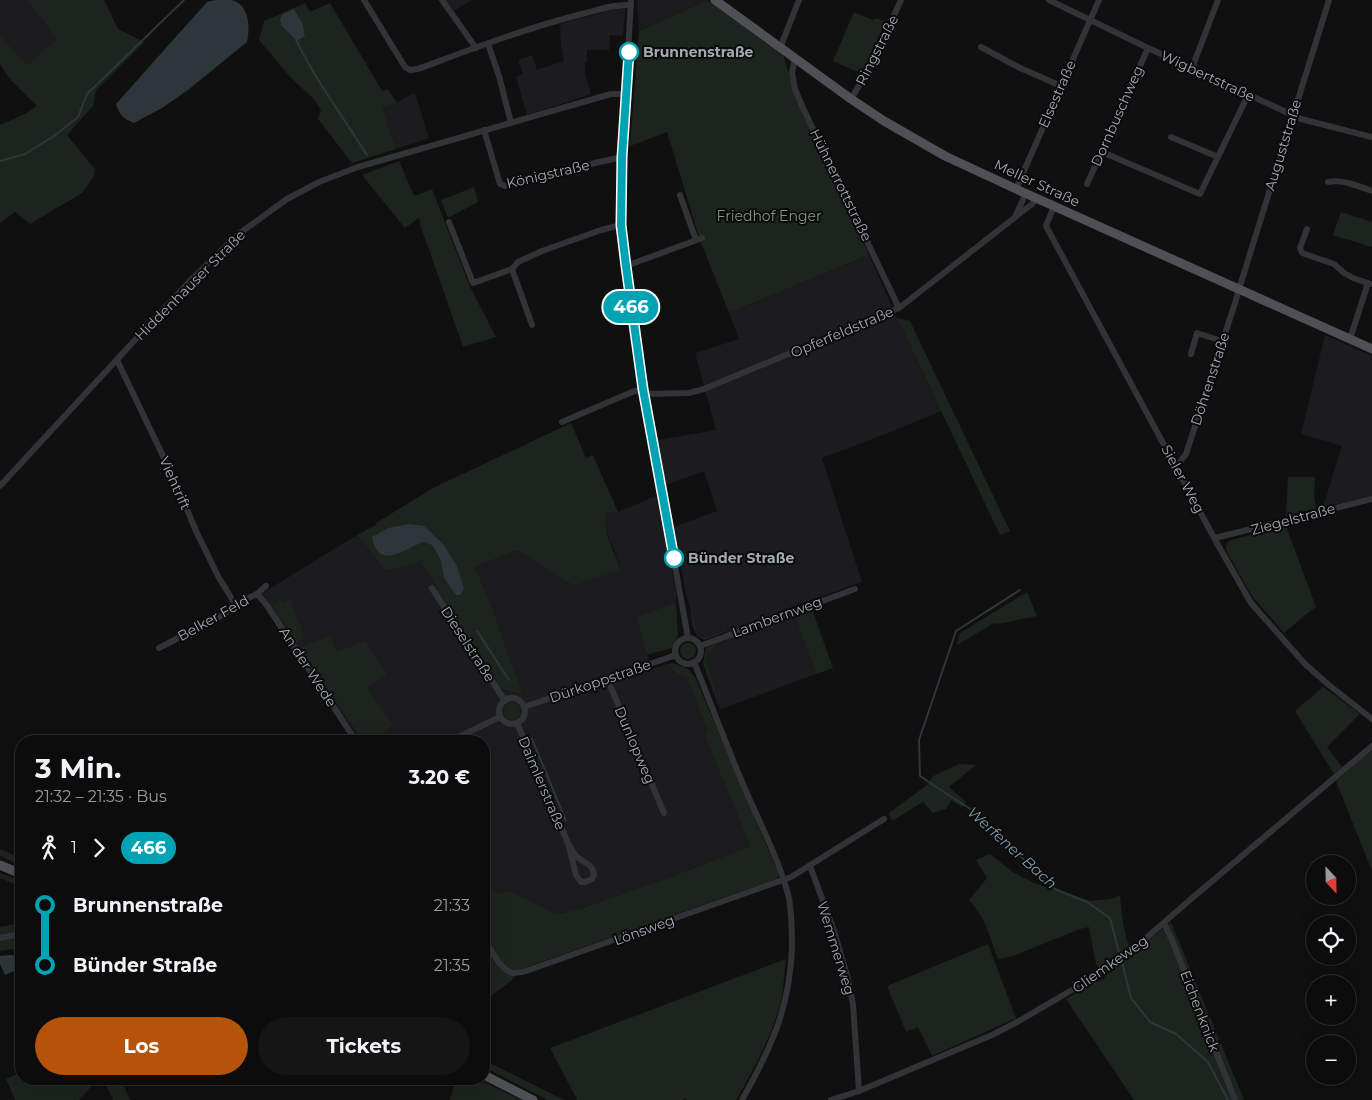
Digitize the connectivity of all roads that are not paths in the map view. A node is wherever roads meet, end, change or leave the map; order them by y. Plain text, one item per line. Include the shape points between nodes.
1 (364, 0) edge
2 (442, 0) edge
3 (715, 0) edge
4 (799, 0) edge
5 (901, 0) edge
6 (1049, 0) edge
7 (1099, 0) edge
8 (1218, 0) edge
9 (1328, 0) edge
10 (631, 2) edge
11 (1090, 20) junction
12 (488, 44) junction
13 (981, 47) dead end
14 (476, 48) junction
15 (780, 48) junction
16 (1148, 48) junction
17 (795, 59) junction
18 (1192, 68) junction
19 (1061, 86) junction
20 (626, 94) junction
21 (1248, 95) junction
22 (851, 99) junction
23 (1292, 115) junction
24 (511, 123) junction
25 (484, 130) junction
26 (1171, 137) dead end
27 (1372, 137) edge
28 (1102, 152) junction
29 (1218, 156) junction
30 (622, 157) junction
31 (1328, 182) dead end
32 (1087, 184) dead end
33 (1016, 189) junction
34 (1372, 191) edge
35 (1026, 193) junction
36 (680, 195) dead end
37 (1037, 198) junction
38 (1054, 206) junction
39 (1015, 217) junction
40 (449, 222) dead end
41 (621, 225) junction
42 (1307, 229) dead end
43 (626, 266) junction
44 (512, 269) junction
45 (1370, 283) edge
46 (1239, 289) junction
47 (899, 308) junction
48 (532, 325) dead end
49 (1350, 340) junction
50 (1222, 342) junction
51 (1372, 349) edge
52 (1191, 354) dead end
53 (117, 360) junction
54 (644, 391) junction
55 (562, 422) dead end
56 (1176, 467) junction
57 (0, 486) edge
58 (1372, 499) edge
59 (1214, 538) junction
60 (266, 586) dead end
61 (432, 588) dead end
62 (855, 589) dead end
63 (257, 594) junction
64 (235, 604) junction
65 (688, 638) junction
66 (700, 646) junction
67 (159, 648) dead end
68 (676, 655) junction
69 (694, 662) junction
70 (607, 678) junction
71 (504, 701) junction
72 (524, 707) junction
73 (500, 717) junction
74 (1372, 719) edge
75 (517, 723) junction
76 (352, 735) edge
77 (462, 735) edge
78 (1372, 746) edge
79 (664, 813) dead end
80 (884, 819) dead end
81 (568, 843) junction
82 (0, 865) edge
83 (810, 866) junction
84 (15, 871) edge
85 (783, 880) junction
86 (1164, 923) junction
87 (15, 935) edge
88 (0, 938) edge
89 (490, 947) edge
90 (490, 1078) edge
91 (859, 1091) junction
92 (534, 1100) edge
93 (742, 1100) edge
94 (831, 1100) edge
95 (1235, 1100) edge

1 - 14 street via 405,67 410,70
2 - 14 street
3 - 15 main road, Meller Straße
4 - 15 street
5 - 22 street, Ringstraße via 872,64
6 - 11 street, Wigbertstraße
7 - 11 street, Elsestraße
8 - 18 street
9 - 23 street, Auguststraße
10 - 12 street via 564,18
10 - 20 street
11 - 16 street, Wigbertstraße
11 - 19 street, Elsestraße
12 - 14 street
12 - 24 street
13 - 19 street
15 - 17 main road, Meller Straße
16 - 18 street, Wigbertstraße
16 - 28 street, Dornbuschweg
17 - 22 main road, Meller Straße
17 - 47 street, Hühnerrottstraße via 792,72 803,108
18 - 21 street, Wigbertstraße
19 - 33 street, Elsestraße
20 - 24 street, Hiddenhauser Straße via 611,94
20 - 30 street
21 - 23 street, Wigbertstraße
21 - 29 street
22 - 33 main road, Meller Straße via 922,144
23 - 27 street, Wigbertstraße
23 - 46 street, Auguststraße
24 - 25 street, Hiddenhauser Straße
25 - 30 street, Königstraße via 502,186
25 - 53 street, Hiddenhauser Straße via 358,167 287,199 234,239
26 - 29 street
28 - 29 street via 1200,194
28 - 32 street, Dornbuschweg
30 - 41 street
31 - 34 street via 1336,180
33 - 35 main road, Meller Straße
35 - 37 main road, Meller Straße
35 - 39 street, Opferfeldstraße
36 - 43 street via 699,239
37 - 38 main road, Meller Straße
37 - 39 street, Opferfeldstraße
38 - 46 main road, Meller Straße
38 - 56 street, Sieler Weg via 1046,226
39 - 47 street, Opferfeldstraße
40 - 44 street via 473,283
41 - 43 street
41 - 44 street via 542,251 518,262
42 - 45 street via 1300,248 1302,253 1334,264 1353,278
43 - 54 street
44 - 48 street
45 - 49 street
46 - 49 main road, Meller Straße
46 - 50 street, Döhrenstraße
47 - 54 street, Opferfeldstraße via 704,390 689,393
49 - 51 main road, Meller Straße
50 - 52 street via 1197,333
50 - 56 street, Döhrenstraße via 1186,454
53 - 57 street, Hiddenhauser Straße
53 - 64 street, Viehtrift via 196,532
54 - 55 street via 632,392
54 - 65 street
56 - 59 street, Sieler Weg
58 - 59 street, Ziegelstraße
59 - 74 street, Sieler Weg via 1251,603 1306,665
60 - 63 street, Belker Feld
61 - 71 street, Dieselstraße
62 - 66 street, Lambernweg
63 - 64 street, Belker Feld
63 - 76 street, An der Wede
64 - 67 street, Belker Feld via 226,613
65 - 66 street
65 - 68 street via 680,641
66 - 69 street via 699,657
68 - 69 street via 686,664
68 - 70 street, Dürkoppstraße
69 - 85 street
70 - 72 street, Dürkoppstraße
70 - 79 street, Dunlopweg
71 - 72 street via 516,699
71 - 73 street via 500,706
72 - 75 street via 524,714
73 - 75 street via 506,722
73 - 77 street
75 - 81 street, Daimlerstraße
78 - 86 street, Gliemkeweg
80 - 83 street, Lönsweg
81 - 81 street, Daimlerstraße via 576,875 581,882 589,881 593,870 576,856
82 - 84 main road
83 - 85 street, Lönsweg
83 - 91 street, Wemmerweg via 847,975
85 - 89 street, Lönsweg via 529,970 511,973
85 - 93 street via 792,925 786,1002 772,1042
86 - 91 street, Gliemkeweg via 1094,977 1019,1021
86 - 95 street, Eichenknick
87 - 88 street
90 - 92 main road
91 - 94 street, Gliemkeweg

